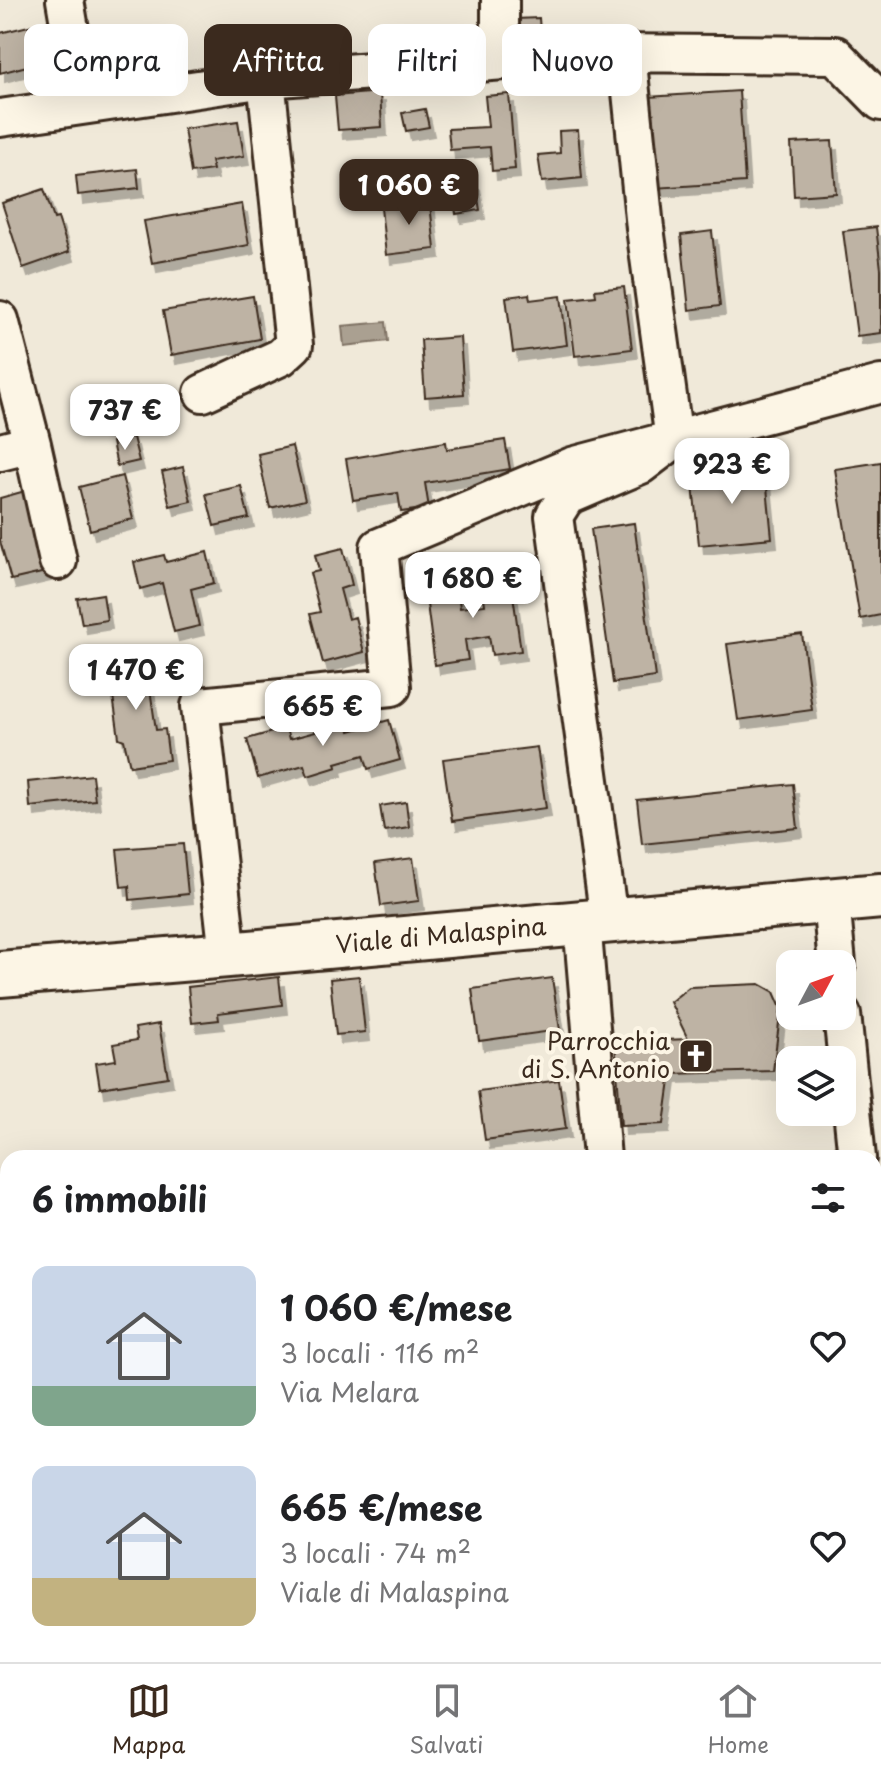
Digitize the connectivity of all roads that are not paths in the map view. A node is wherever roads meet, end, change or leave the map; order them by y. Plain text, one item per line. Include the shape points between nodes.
1 (65, 0) edge
2 (500, 0) edge
3 (642, 53) edge
4 (500, 61) joint
5 (352, 72) edge
6 (204, 88) edge
7 (268, 96) edge
8 (631, 96) edge
9 (881, 102) edge
10 (83, 105) junction
11 (0, 118) edge
12 (0, 320) edge
13 (881, 384) edge
14 (203, 393) dead end
15 (674, 440) junction
16 (16, 448) edge
17 (58, 561) dead end
18 (881, 896) edge
19 (831, 901) junction
20 (596, 921) junction
21 (836, 950) edge
22 (228, 955) junction
23 (0, 974) edge
24 (845, 1030) edge
25 (863, 1134) edge
26 (602, 1150) edge

1 - 10 street
2 - 4 street
3 - 9 street via 835,55
4 - 5 street
6 - 10 street
7 - 14 street via 294,345 281,357
8 - 15 street
10 - 11 street
12 - 16 street
13 - 15 street
15 - 20 street via 641,465 566,497 554,516
15 - 22 street via 572,466 379,547 392,687 200,706
16 - 17 street
18 - 19 main road, Viale di Malaspina
19 - 20 main road, Viale di Malaspina
19 - 21 street
20 - 22 main road, Viale di Malaspina
20 - 26 street
22 - 23 main road, Viale di Malaspina
24 - 25 street

